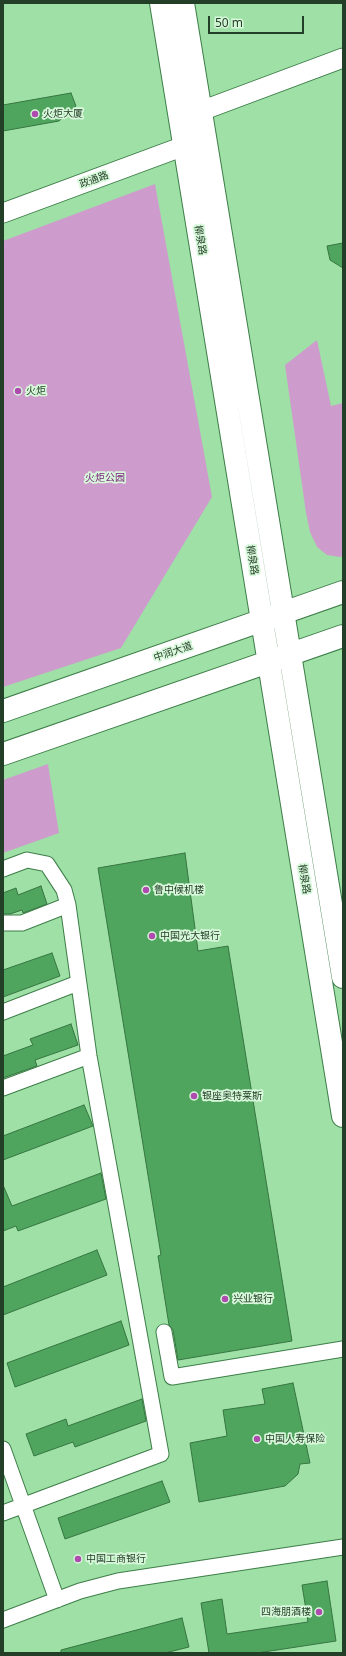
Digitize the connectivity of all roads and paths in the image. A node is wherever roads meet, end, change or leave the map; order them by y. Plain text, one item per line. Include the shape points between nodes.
1 (161, 3) edge
2 (184, 3) edge
3 (343, 58) edge
4 (201, 111) junction
5 (184, 146) junction
6 (3, 213) edge
7 (343, 592) edge
8 (283, 613) junction
9 (262, 621) junction
10 (343, 636) edge
11 (290, 654) junction
12 (269, 662) junction
13 (3, 711) edge
14 (3, 754) edge
15 (3, 869) edge
16 (68, 905) junction
17 (3, 924) edge
18 (343, 977) edge
19 (78, 983) junction
20 (3, 1012) edge
21 (89, 1056) junction
22 (3, 1088) edge
23 (343, 1116) edge
24 (164, 1332) dead end
25 (343, 1349) edge
26 (3, 1449) edge
27 (24, 1505) junction
28 (3, 1513) edge
29 (343, 1547) edge
30 (57, 1600) junction
31 (3, 1620) edge

1 - 5 main road, 柳泉路
2 - 4 main road
3 - 4 street
4 - 8 main road
5 - 6 street, 政通路
5 - 9 main road, 柳泉路
7 - 8 main road, 中润大道
8 - 9 main road, 中润大道
8 - 11 main road
9 - 12 main road, 柳泉路
9 - 13 main road, 中润大道
10 - 11 main road
11 - 12 main road
11 - 18 main road
12 - 14 main road
12 - 23 main road, 柳泉路
15 - 16 street via 27,860 47,864 64,890
16 - 17 street via 22,922
16 - 19 street
19 - 20 street
19 - 21 street
21 - 22 street
21 - 27 street via 161,1454
24 - 25 street via 172,1377
26 - 27 street
27 - 28 street
27 - 30 street
29 - 30 street via 118,1581
30 - 31 street

